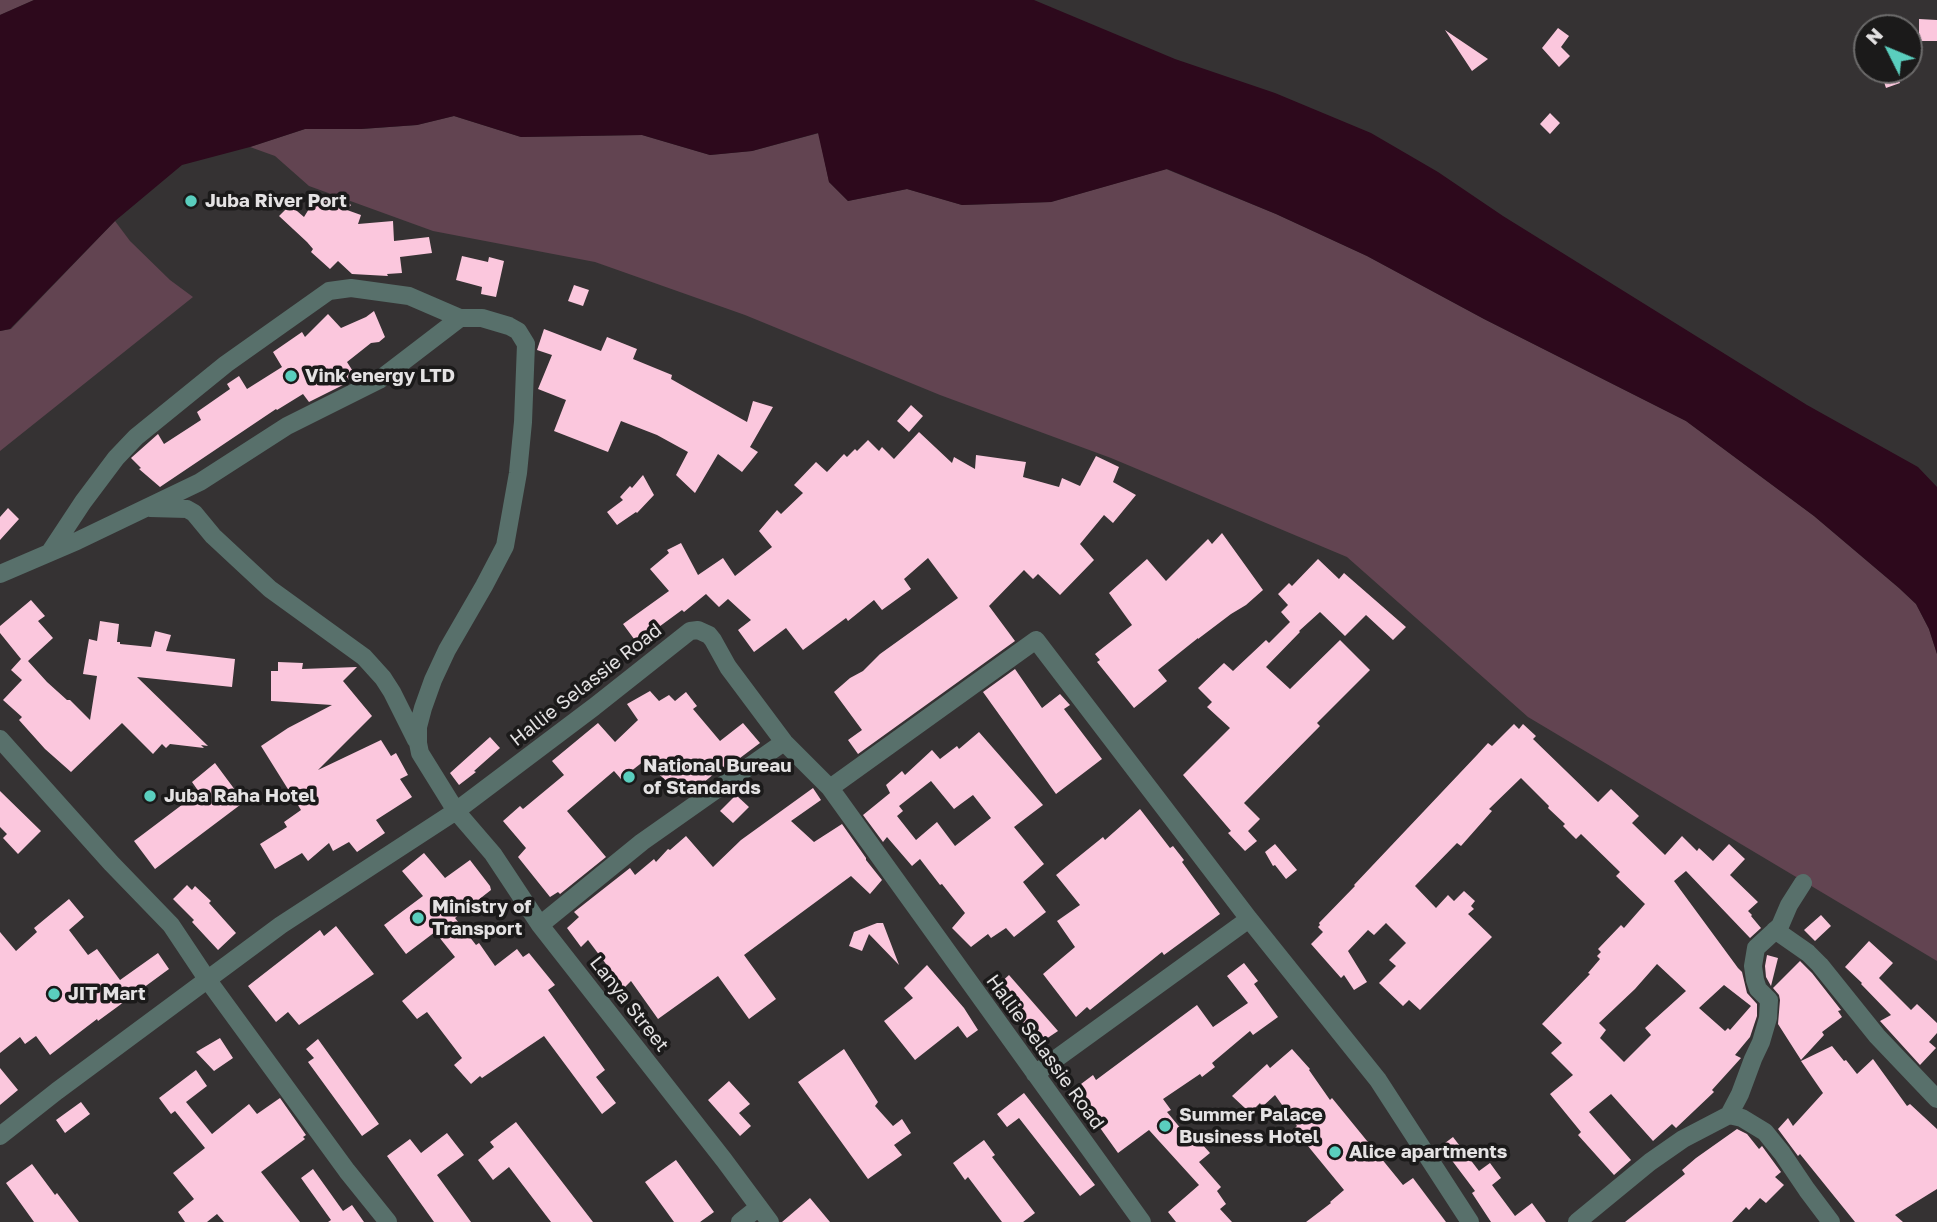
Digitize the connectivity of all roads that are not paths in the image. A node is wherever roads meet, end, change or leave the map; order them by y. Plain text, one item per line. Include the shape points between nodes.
1 (460, 317) junction
2 (146, 508) junction
3 (50, 552) junction
4 (0, 574) edge
5 (0, 739) edge
6 (784, 742) junction
7 (418, 743) junction
8 (831, 788) junction
9 (456, 811) junction
10 (1803, 883) dead end
11 (1249, 919) junction
12 (540, 925) junction
13 (1775, 930) junction
14 (208, 979) junction
15 (1035, 1074) junction
16 (1937, 1100) edge
17 (1729, 1115) junction
18 (0, 1136) edge
19 (759, 1207) junction
20 (388, 1222) edge
21 (740, 1222) edge
22 (770, 1222) edge
23 (1142, 1222) edge
24 (1469, 1222) edge
25 (1577, 1222) edge
26 (1831, 1222) edge

1 - 2 street via 379,380 286,426 200,482
1 - 3 street via 409,296 351,288 329,290 136,436
1 - 7 street via 500,323 518,331 526,344 522,435 505,546 433,680 418,727
2 - 3 street
2 - 7 street, Lanya Street via 194,513 270,589 364,657 392,692
3 - 4 street
5 - 14 street via 171,925
6 - 8 street, Hallie Selassie Road
6 - 9 street, Hallie Selassie Road via 709,635 690,631
6 - 12 street via 642,842
7 - 9 street, Lanya Street
8 - 11 street via 1036,640
8 - 15 street, Hallie Selassie Road
9 - 12 street, Lanya Street via 493,854
9 - 14 street, Hallie Selassie Road via 281,925
10 - 13 street
11 - 15 street
11 - 24 street via 1378,1080
12 - 19 street, Lanya Street
13 - 16 street via 1820,965
13 - 17 street via 1760,943 1754,956 1758,989 1769,1000 1766,1028
14 - 18 street, Hallie Selassie Road
14 - 20 street
15 - 23 street, Hallie Selassie Road
17 - 25 street via 1650,1162
17 - 26 street via 1765,1132
19 - 21 street
19 - 22 street, Lanya Street

